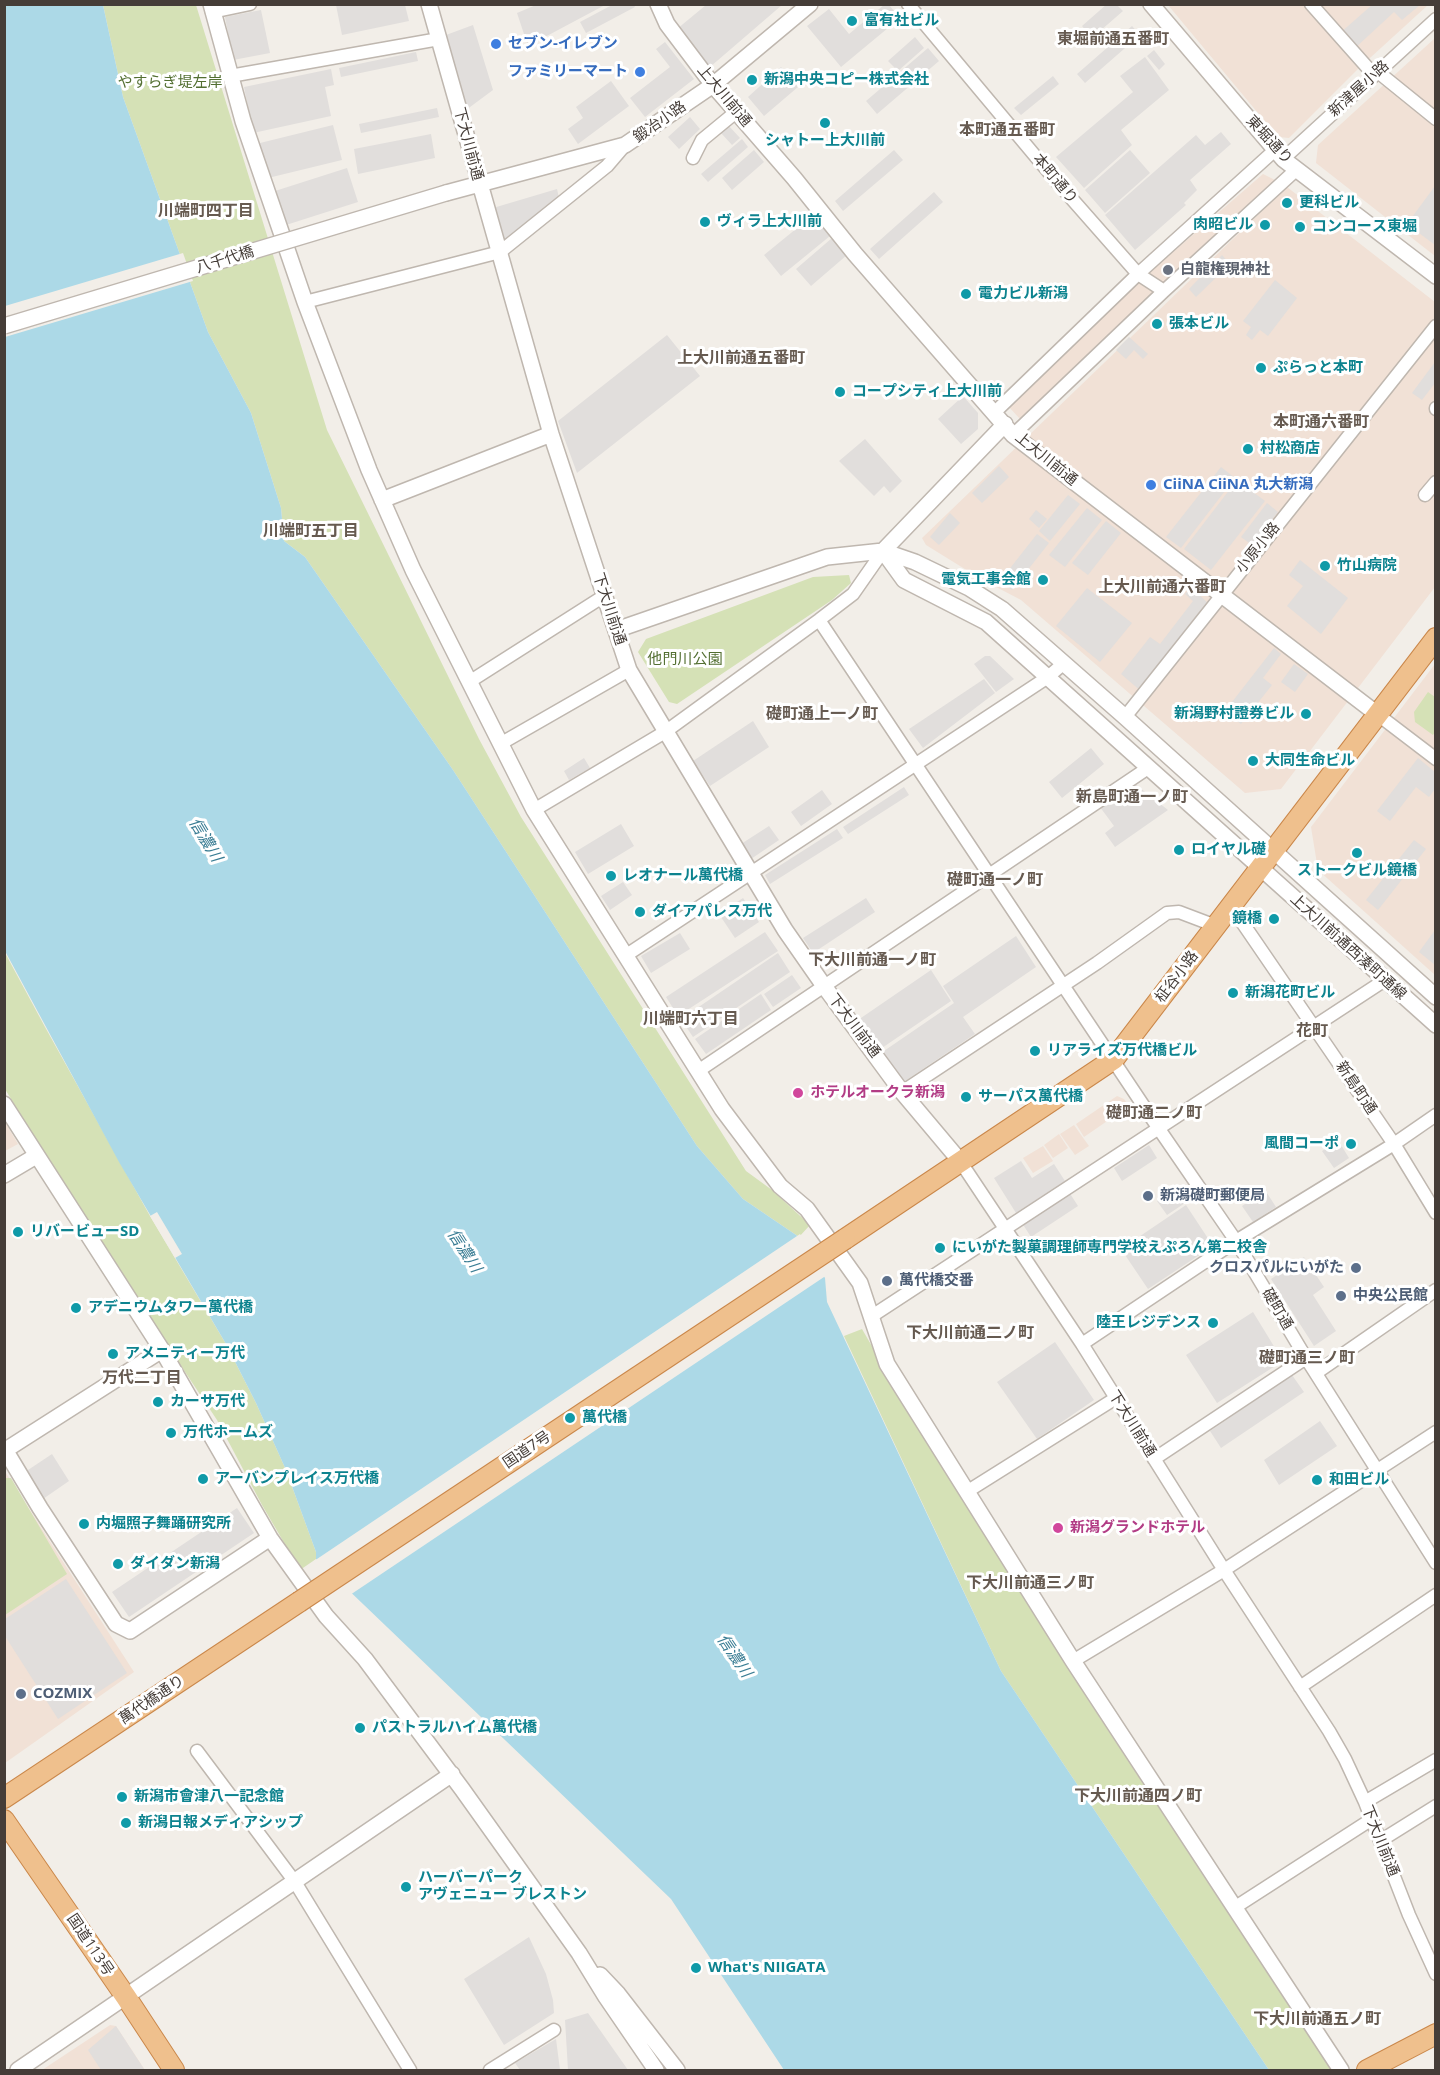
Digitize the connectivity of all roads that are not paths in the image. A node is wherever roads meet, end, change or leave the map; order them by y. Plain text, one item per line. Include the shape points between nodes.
1 (250, 4) edge
2 (429, 4) edge
3 (658, 4) edge
4 (810, 4) edge
5 (908, 4) edge
6 (1151, 4) edge
7 (1311, 4) edge
8 (212, 8) edge
9 (1436, 19) edge
10 (439, 39) junction
11 (1376, 73) junction
12 (230, 76) junction
13 (713, 85) junction
14 (736, 112) junction
15 (1436, 119) edge
16 (625, 146) junction
17 (1279, 154) junction
18 (693, 158) dead end
19 (1296, 169) junction
20 (479, 185) junction
21 (446, 194) joint
22 (500, 252) junction
23 (1138, 274) junction
24 (1436, 276) edge
25 (1164, 291) junction
26 (305, 302) junction
27 (4, 326) edge
28 (1436, 326) edge
29 (1004, 423) junction
30 (551, 434) junction
31 (1436, 482) edge
32 (1425, 495) dead end
33 (382, 500) junction
34 (883, 551) junction
35 (1221, 594) junction
36 (604, 596) junction
37 (819, 620) junction
38 (616, 630) junction
39 (1436, 638) edge
40 (1064, 663) junction
41 (629, 670) junction
42 (1048, 677) junction
43 (469, 682) junction
44 (1377, 714) junction
45 (1125, 717) junction
46 (665, 732) junction
47 (500, 744) junction
48 (1436, 759) edge
49 (916, 764) junction
50 (1149, 768) junction
51 (534, 810) junction
52 (1273, 850) junction
53 (1260, 869) junction
54 (750, 873) junction
55 (990, 874) junction
56 (1231, 906) junction
57 (1216, 926) junction
58 (625, 956) junction
59 (1385, 980) junction
60 (1064, 985) junction
61 (824, 986) junction
62 (1436, 997) edge
63 (1436, 1025) edge
64 (1315, 1027) junction
65 (1114, 1059) junction
66 (698, 1071) junction
67 (902, 1092) junction
68 (4, 1104) edge
69 (1436, 1114) edge
70 (1159, 1129) junction
71 (1394, 1144) junction
72 (36, 1156) junction
73 (960, 1161) junction
74 (4, 1175) edge
75 (1436, 1213) edge
76 (1007, 1229) junction
77 (845, 1239) joint
78 (1236, 1241) junction
79 (1436, 1290) edge
80 (872, 1316) junction
81 (1082, 1344) junction
82 (162, 1350) junction
83 (1306, 1358) junction
84 (1316, 1373) junction
85 (1116, 1398) junction
86 (1436, 1432) edge
87 (5, 1450) edge
88 (1154, 1459) junction
89 (1378, 1470) junction
90 (968, 1491) junction
91 (270, 1538) junction
92 (1436, 1563) edge
93 (1224, 1570) junction
94 (1436, 1595) edge
95 (299, 1602) joint
96 (1072, 1661) junction
97 (1300, 1687) junction
98 (197, 1751) dead end
99 (1436, 1760) edge
100 (452, 1774) junction
101 (4, 1798) edge
102 (1365, 1802) junction
103 (1436, 1806) edge
104 (1372, 1819) junction
105 (4, 1820) edge
106 (1380, 1841) junction
107 (295, 1882) junction
108 (1234, 1908) junction
109 (579, 1953) junction
110 (1432, 1955) edge
111 (1436, 1974) edge
112 (126, 1997) junction
113 (554, 2030) dead end
114 (1436, 2034) edge
115 (18, 2070) edge
116 (174, 2070) edge
117 (410, 2070) edge
118 (490, 2070) edge
119 (656, 2070) edge
120 (677, 2070) edge
121 (1341, 2070) edge
122 (1367, 2070) edge

1 - 8 street
2 - 10 street, 下大川前通
3 - 13 street, 上大川前通 via 667,24
4 - 13 street, 鍛冶小路
5 - 23 street, 本町通り
6 - 17 street, 東堀通り
7 - 11 street
8 - 12 street
9 - 11 street, 新津屋小路
10 - 12 street
10 - 20 street, 下大川前通
11 - 15 street
11 - 17 street, 新津屋小路
12 - 26 street
13 - 14 street, 上大川前通
13 - 16 street, 鍛冶小路
14 - 18 street via 702,140
14 - 29 street, 上大川前通
16 - 20 street, 鍛冶小路
16 - 22 street via 608,166
17 - 19 street, 東堀通り
17 - 23 street, 新津屋小路
19 - 24 street, 東堀通り
19 - 25 street
20 - 21 street, 鍛冶小路
20 - 22 street, 下大川前通
21 - 27 street, 八千代橋, bridge
22 - 26 street
22 - 30 street, 下大川前通
23 - 25 street, 本町通り
23 - 29 street, 新津屋小路
25 - 29 street
26 - 33 street
28 - 35 street, 小原小路
29 - 34 street
29 - 35 street, 上大川前通
30 - 33 street
30 - 36 street, 下大川前通
31 - 32 street
33 - 43 street
34 - 37 street via 853,594
34 - 38 street via 827,557
34 - 40 street, 上大川前通西湊町通線 via 969,588 1002,609
34 - 42 street, 上大川前通西湊町通線 via 904,580 986,622
35 - 44 street, 上大川前通
35 - 45 street, 小原小路
36 - 38 street, 下大川前通
36 - 43 street
37 - 46 street
37 - 49 street, 礎町通
38 - 41 street, 下大川前通
39 - 44 highway, 柾谷小路
40 - 42 street
40 - 45 street, 上大川前通西湊町通線
41 - 46 street, 下大川前通
41 - 47 street
42 - 49 street
42 - 50 street, 上大川前通西湊町通線
43 - 47 street
44 - 48 street, 上大川前通
44 - 52 highway, 柾谷小路
45 - 52 street, 上大川前通西湊町通線
46 - 51 street
46 - 54 street, 下大川前通
47 - 51 street
49 - 54 street
49 - 55 street, 礎町通
50 - 53 street, 上大川前通西湊町通線
50 - 55 street
51 - 58 street
52 - 53 highway, 柾谷小路
52 - 62 street, 上大川前通西湊町通線
53 - 56 highway, 柾谷小路
53 - 59 street, 上大川前通西湊町通線
54 - 58 street
54 - 61 street, 下大川前通
55 - 60 street, 礎町通
55 - 61 street
56 - 57 highway, 柾谷小路
56 - 64 street, 新島町通
57 - 60 street via 1179,912 1167,913
57 - 65 highway, 柾谷小路
58 - 66 street
59 - 63 street, 上大川前通西湊町通線
59 - 64 street
60 - 65 street, 礎町通
60 - 67 street
61 - 66 street
61 - 67 street, 下大川前通
64 - 70 street
64 - 71 street, 新島町通
65 - 70 street, 礎町通
65 - 73 highway, 柾谷小路
66 - 80 street via 780,1186 807,1209 860,1283
67 - 73 street, 下大川前通
68 - 72 street
69 - 71 street
70 - 76 street
70 - 78 street, 礎町通
71 - 75 street, 新島町通
71 - 78 street
72 - 74 street
72 - 82 street
73 - 76 street, 下大川前通
73 - 77 highway, 柾谷小路
76 - 80 street
76 - 81 street, 下大川前通
77 - 95 highway, 国道7号, bridge
78 - 81 street
78 - 83 street, 礎町通
79 - 84 street
80 - 90 street via 887,1364
81 - 85 street, 下大川前通
82 - 87 street
82 - 91 street
83 - 84 street, 礎町通
83 - 88 street
84 - 89 street, 礎町通
85 - 88 street, 下大川前通
85 - 90 street
86 - 89 street
87 - 91 street via 116,1624 130,1631
88 - 93 street, 下大川前通
89 - 92 street, 礎町通
89 - 93 street
90 - 96 street
91 - 100 street via 326,1616 365,1659
93 - 96 street
93 - 97 street, 下大川前通
94 - 97 street
95 - 101 highway, 萬代橋通り
96 - 108 street
97 - 102 street, 下大川前通 via 1345,1759
98 - 107 street
99 - 102 street
100 - 107 street
100 - 109 street
102 - 104 street, 下大川前通
103 - 106 street
104 - 106 street, 下大川前通
104 - 108 street
105 - 112 highway, 国道113号
106 - 110 street, 下大川前通
107 - 112 street
107 - 117 street
108 - 121 street
109 - 119 street
109 - 120 street via 618,1994
110 - 111 street, 下大川前通
112 - 115 street
112 - 116 highway, 国道113号
113 - 118 street
114 - 122 highway

